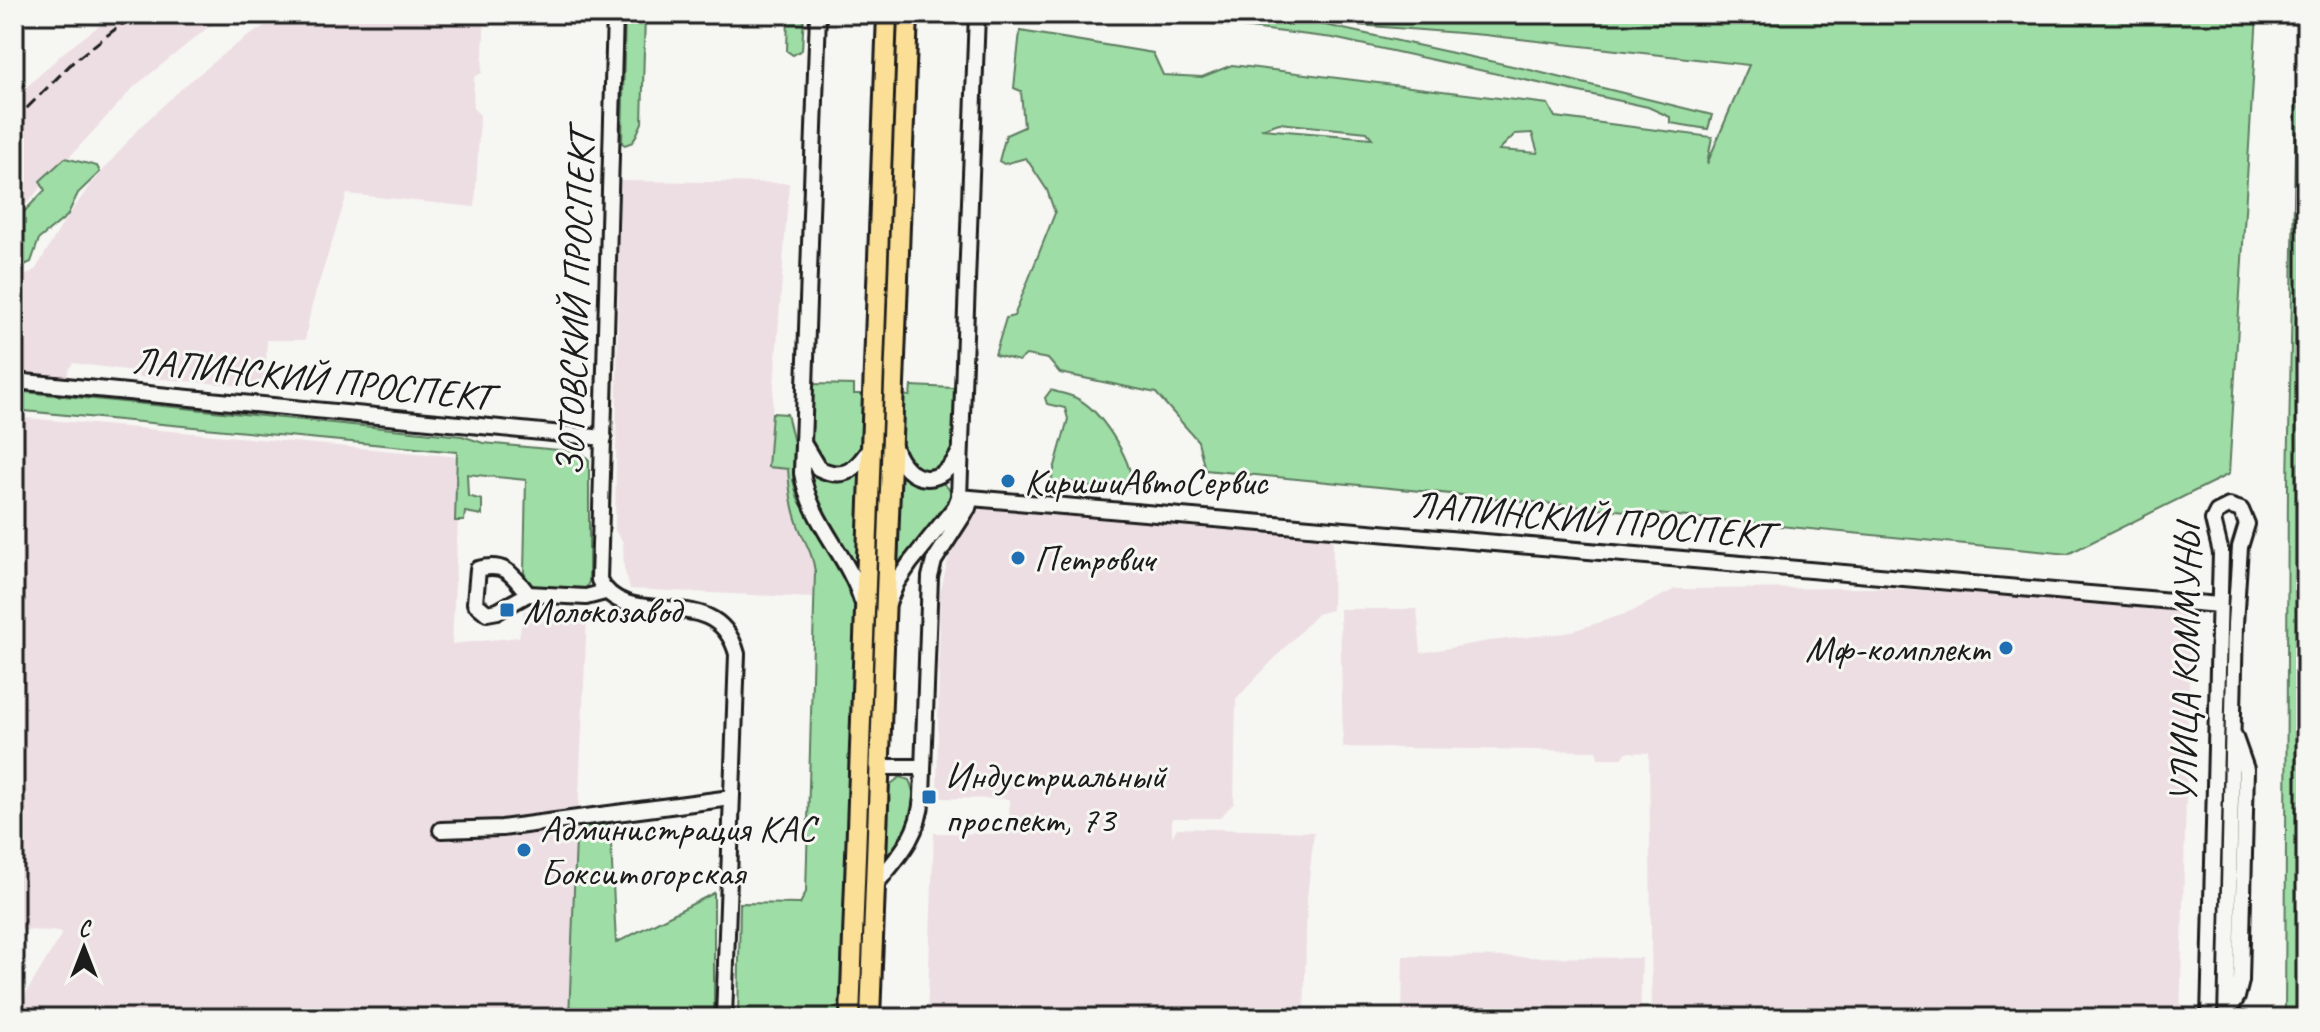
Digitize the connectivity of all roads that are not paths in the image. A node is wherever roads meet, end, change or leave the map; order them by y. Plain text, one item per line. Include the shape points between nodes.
1 (595, 14) edge
2 (818, 14) edge
3 (887, 14) edge
4 (908, 14) edge
5 (977, 14) edge
6 (615, 16) edge
7 (14, 381) edge
8 (604, 438) junction
9 (801, 438) junction
10 (872, 444) junction
11 (893, 444) junction
12 (962, 447) junction
13 (965, 498) junction
14 (605, 592) junction
15 (528, 594) dead end
16 (2219, 605) junction
17 (865, 609) junction
18 (885, 611) junction
19 (879, 767) junction
20 (922, 767) junction
21 (731, 798) junction
22 (441, 830) dead end
23 (875, 885) junction
24 (2226, 1017) edge
25 (724, 1018) edge
26 (850, 1018) edge
27 (870, 1018) edge
28 (2209, 1018) edge

1 - 6 street
2 - 9 street
3 - 10 main road
4 - 11 main road
5 - 12 street
6 - 8 street, ЗОТОВСКИЙ ПРОСПЕКТ
7 - 8 street, ЛАПИНСКИЙ ПРОСПЕКТ
8 - 14 street, ЗОТОВСКИЙ ПРОСПЕКТ via 597,566
9 - 10 street via 818,468 841,475 852,471
9 - 17 street via 805,493 857,584
10 - 17 main road
11 - 12 street via 906,470 928,479 949,468
11 - 18 main road
12 - 13 street
13 - 16 street, ЛАПИНСКИЙ ПРОСПЕКТ
13 - 18 street via 897,582
13 - 20 street via 968,508 934,561
14 - 15 street via 586,597
14 - 21 street via 624,603 710,616 728,632 737,654
16 - 24 street, УЛИЦА КОММУНЫ via 2220,546 2213,520 2229,506 2241,510 2247,524 2240,547
16 - 28 street, УЛИЦА КОММУНЫ
17 - 26 main road
18 - 19 main road
19 - 20 street
19 - 23 main road
20 - 23 street via 918,825
21 - 22 street via 502,828
21 - 25 street
23 - 27 main road

